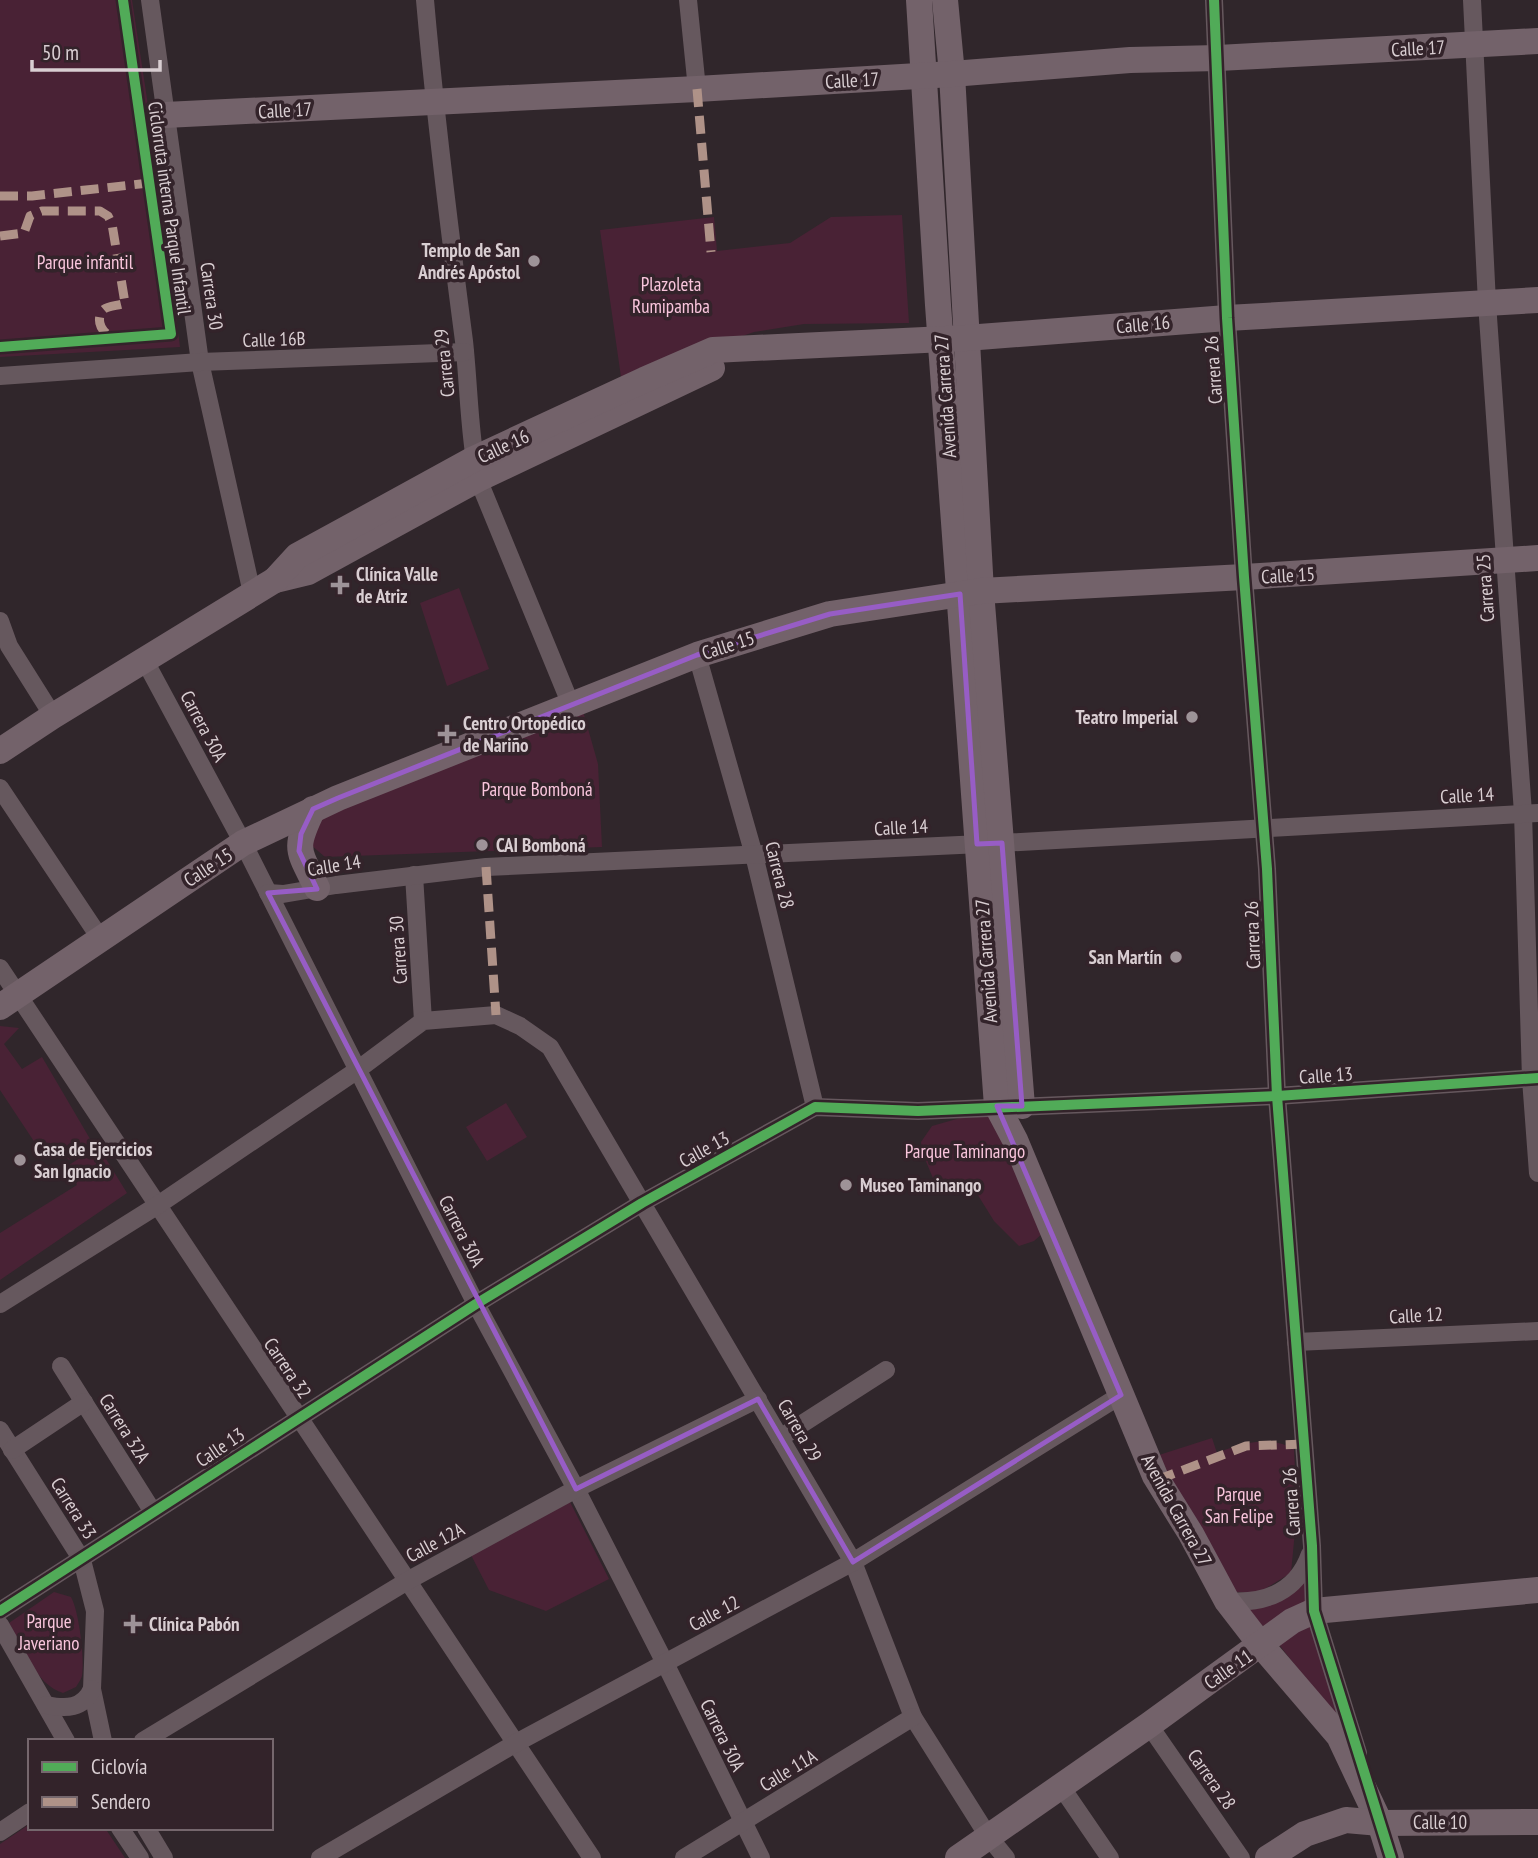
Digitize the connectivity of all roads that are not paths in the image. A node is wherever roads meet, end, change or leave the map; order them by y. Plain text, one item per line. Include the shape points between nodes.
1 (150, 0) edge
2 (425, 0) edge
3 (688, 0) edge
4 (919, 0) edge
5 (945, 0) edge
6 (1214, 0) edge
7 (1472, 0) edge
8 (1538, 41) edge
9 (1473, 45) junction
10 (1218, 58) junction
11 (952, 74) junction
12 (925, 75) junction
13 (697, 89) junction
14 (433, 102) junction
15 (165, 115) junction
16 (1538, 300) edge
17 (1487, 303) junction
18 (1227, 318) junction
19 (953, 339) junction
20 (465, 352) junction
21 (200, 362) junction
22 (0, 376) edge
23 (476, 469) junction
24 (1538, 558) edge
25 (1504, 561) junction
26 (1244, 577) junction
27 (253, 593) junction
28 (970, 593) junction
29 (0, 621) edge
30 (696, 655) junction
31 (145, 661) junction
32 (571, 705) junction
33 (53, 716) junction
34 (0, 751) edge
35 (0, 788) edge
36 (313, 809) junction
37 (1531, 813) edge
38 (1263, 827) junction
39 (243, 843) junction
40 (990, 844) junction
41 (754, 855) junction
42 (414, 875) junction
43 (317, 888) junction
44 (268, 893) junction
45 (100, 937) junction
46 (0, 968) edge
47 (8, 1001) edge
48 (424, 1021) junction
49 (356, 1071) junction
50 (1535, 1079) edge
51 (1277, 1096) junction
52 (1010, 1106) junction
53 (815, 1107) junction
54 (1538, 1173) edge
55 (642, 1203) junction
56 (158, 1205) junction
57 (0, 1304) edge
58 (475, 1304) junction
59 (1538, 1331) edge
60 (1296, 1342) junction
61 (61, 1366) dead end
62 (886, 1370) dead end
63 (1121, 1395) junction
64 (758, 1399) junction
65 (84, 1402) junction
66 (299, 1416) junction
67 (0, 1430) edge
68 (780, 1438) junction
69 (12, 1450) junction
70 (576, 1489) junction
71 (153, 1512) junction
72 (1312, 1546) junction
73 (82, 1560) junction
74 (853, 1562) junction
75 (409, 1580) junction
76 (1538, 1590) edge
77 (1227, 1601) junction
78 (0, 1611) edge
79 (1314, 1611) junction
80 (0, 1625) edge
81 (1261, 1645) junction
82 (665, 1663) junction
83 (92, 1689) junction
84 (46, 1705) junction
85 (914, 1717) junction
86 (1149, 1725) junction
87 (65, 1739) edge
88 (103, 1739) edge
89 (146, 1739) edge
90 (516, 1743) junction
91 (1060, 1785) junction
92 (28, 1813) edge
93 (742, 1822) junction
94 (1538, 1822) edge
95 (1380, 1823) junction
96 (121, 1830) edge
97 (146, 1830) edge
98 (0, 1832) edge
99 (988, 1836) junction
100 (140, 1858) edge
101 (164, 1858) edge
102 (320, 1858) edge
103 (592, 1858) edge
104 (684, 1858) edge
105 (761, 1858) edge
106 (958, 1858) edge
107 (1006, 1858) edge
108 (1110, 1858) edge
109 (1241, 1858) edge
110 (1268, 1858) edge
111 (1391, 1858) edge

1 - 15 street, Carrera 30
2 - 14 street, Carrera 29
3 - 13 street
4 - 12 street, Avenida Carrera 27
5 - 11 street, Avenida Carrera 27
6 - 10 street, Carrera 26
7 - 9 street, Carrera 25
8 - 9 street, Calle 17
9 - 10 street, Calle 17
9 - 17 street, Carrera 25
10 - 11 street, Calle 17
10 - 18 street, Carrera 26
11 - 12 street, Calle 17
11 - 19 street, Avenida Carrera 27
12 - 13 street, Calle 17
12 - 19 street, Avenida Carrera 27
13 - 14 street, Calle 17
14 - 15 street, Calle 17
14 - 20 street, Carrera 29
15 - 21 street, Carrera 30
16 - 17 street, Calle 16
17 - 18 street, Calle 16
17 - 25 street, Carrera 25
18 - 19 street, Calle 16
18 - 26 street, Carrera 26
19 - 23 street, Calle 16 via 748,349 688,380
19 - 28 street, Avenida Carrera 27
20 - 21 street, Calle 16B
20 - 23 street, Carrera 29
21 - 22 street, Calle 16B
21 - 27 street, Carrera 30
23 - 27 street, Calle 16 via 308,572 275,580
23 - 32 street, Carrera 29
24 - 25 street, Calle 15
25 - 26 street, Calle 15
25 - 37 street, Carrera 25
26 - 28 street, Calle 15
26 - 38 street, Carrera 26
27 - 31 street, Calle 16
28 - 30 street, Calle 15 via 830,614
28 - 40 street, Avenida Carrera 27
29 - 33 street via 9,646
30 - 32 street, Calle 15
30 - 41 street, Carrera 28
31 - 33 street, Calle 16
31 - 39 street, Carrera 30A
32 - 36 street, Calle 15
33 - 34 street, Calle 16
35 - 45 street
36 - 39 street, Calle 15
36 - 43 street via 299,851
37 - 38 street, Calle 14
37 - 50 street, Carrera 25
38 - 40 street, Calle 14
38 - 51 street, Carrera 26
39 - 44 street, Carrera 30A
39 - 45 street, Calle 15
40 - 41 street, Calle 14
40 - 52 street, Avenida Carrera 27
41 - 42 street, Calle 14 via 486,867
41 - 53 street, Carrera 28
42 - 43 street, Calle 14
42 - 48 street, Carrera 30
43 - 44 street, Calle 14
44 - 49 street, Carrera 30A
45 - 47 street, Calle 15
46 - 47 street, Carrera 32
47 - 56 street, Carrera 32
48 - 49 street
48 - 55 street, Carrera 29 via 496,1015 550,1047
49 - 56 street
49 - 58 street, Carrera 30A
50 - 51 street, Calle 13
50 - 54 street, Carrera 25
51 - 52 street, Calle 13
51 - 60 street, Carrera 26
52 - 53 street, Calle 13 via 918,1111
52 - 63 street, Avenida Carrera 27 via 1016,1140
53 - 55 street, Calle 13
55 - 58 street, Calle 13
55 - 64 street, Carrera 29
56 - 57 street
56 - 66 street, Carrera 32
58 - 66 street, Calle 13
58 - 70 street, Carrera 30A
59 - 60 street, Calle 12
60 - 72 street, Carrera 26
61 - 65 street, Carrera 32A
62 - 68 street
63 - 74 street, Calle 12
63 - 77 street, Avenida Carrera 27 via 1155,1476
64 - 68 street, Carrera 29
64 - 70 street, Calle 12A
65 - 69 street
65 - 71 street, Carrera 32A
66 - 71 street, Calle 13
66 - 75 street, Carrera 32
67 - 69 street, Carrera 33
68 - 74 street, Carrera 29
69 - 73 street, Carrera 33
70 - 75 street, Calle 12A
70 - 82 street, Carrera 30A
71 - 73 street, Calle 13
72 - 77 street via 1304,1571 1287,1588 1265,1599
72 - 79 street, Carrera 26
73 - 78 street, Calle 13
73 - 83 street, Carrera 33 via 95,1611
74 - 82 street, Calle 12
74 - 85 street, Carrera 29
75 - 89 street, Calle 12A
75 - 90 street, Carrera 32
76 - 79 street, Calle 11
77 - 81 street, Avenida Carrera 27
79 - 81 street, Calle 11
79 - 95 street, Carrera 26
80 - 84 street
81 - 86 street, Calle 11
81 - 95 street, Avenida Carrera 27 via 1339,1737
82 - 90 street, Calle 12
82 - 93 street, Carrera 30A
83 - 84 street via 76,1707
83 - 88 street, Carrera 33
84 - 87 street
85 - 93 street, Calle 11A
85 - 99 street, Carrera 29
86 - 91 street, Calle 11
86 - 109 street, Carrera 28
90 - 102 street, Calle 12
90 - 103 street, Carrera 32
91 - 99 street, Calle 11
91 - 108 street
92 - 98 street
93 - 104 street, Calle 11A
93 - 105 street, Carrera 30A
94 - 95 street, Calle 10
95 - 110 street, Calle 10 via 1346,1820 1305,1834
95 - 111 street, Carrera 26
96 - 100 street
97 - 101 street
99 - 106 street, Calle 11
99 - 107 street, Carrera 29

